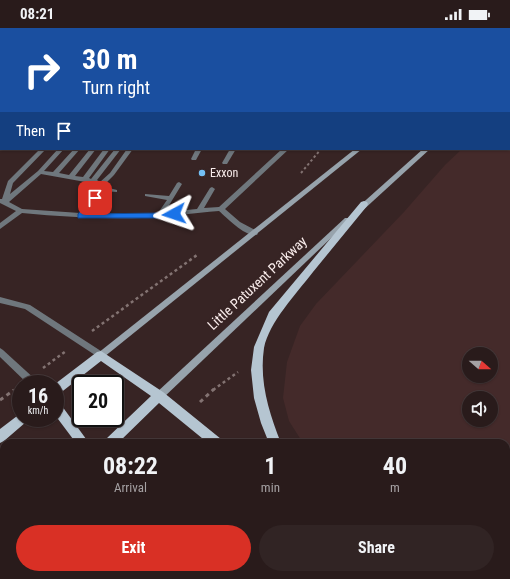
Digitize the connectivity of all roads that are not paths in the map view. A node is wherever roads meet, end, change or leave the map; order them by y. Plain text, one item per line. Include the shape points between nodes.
1 (42, 150) edge
2 (60, 150) edge
3 (76, 150) edge
4 (91, 150) edge
5 (106, 150) edge
6 (117, 150) edge
7 (129, 150) edge
8 (198, 150) edge
9 (232, 150) edge
10 (285, 150) edge
11 (358, 150) edge
12 (426, 150) edge
13 (194, 159) dead end
14 (225, 163) dead end
15 (40, 172) junction
16 (55, 174) junction
17 (71, 177) junction
18 (84, 179) junction
19 (93, 181) junction
20 (179, 184) dead end
21 (102, 187) junction
22 (212, 189) dead end
23 (115, 191) dead end
24 (147, 196) dead end
25 (171, 198) junction
26 (3, 202) edge
27 (364, 204) junction
28 (221, 209) junction
29 (200, 210) junction
30 (21, 211) junction
31 (160, 215) junction
32 (81, 216) junction
33 (0, 228) edge
34 (254, 233) junction
35 (0, 300) edge
36 (0, 352) edge
37 (101, 355) junction
38 (24, 375) edge
39 (64, 384) edge
40 (159, 396) junction
41 (64, 418) edge
42 (12, 427) edge
43 (0, 437) edge
44 (80, 439) edge
45 (114, 439) edge
46 (212, 439) edge
47 (273, 439) edge

1 - 26 street via 10,182
2 - 15 street
3 - 16 street
4 - 17 street
5 - 18 street
6 - 19 street
7 - 21 street
8 - 13 street
9 - 14 street
10 - 28 street
11 - 34 main road
12 - 27 main road, Little Patuxent Parkway
15 - 16 street
15 - 26 street
16 - 17 street
17 - 18 street
18 - 19 street
19 - 21 street
20 - 25 street
21 - 23 street
21 - 32 street
22 - 29 street
24 - 25 street
25 - 31 street
26 - 30 street
27 - 40 main road, Little Patuxent Parkway
27 - 47 main road via 273,315 259,347 257,370 260,398
28 - 29 street
28 - 34 street via 238,224
29 - 31 street
30 - 32 street
30 - 33 street
31 - 32 street
34 - 37 main road
35 - 37 street via 27,307
36 - 38 street
37 - 39 main road
37 - 40 main road
40 - 45 main road, Little Patuxent Parkway
40 - 46 main road
41 - 44 main road
42 - 43 main road

